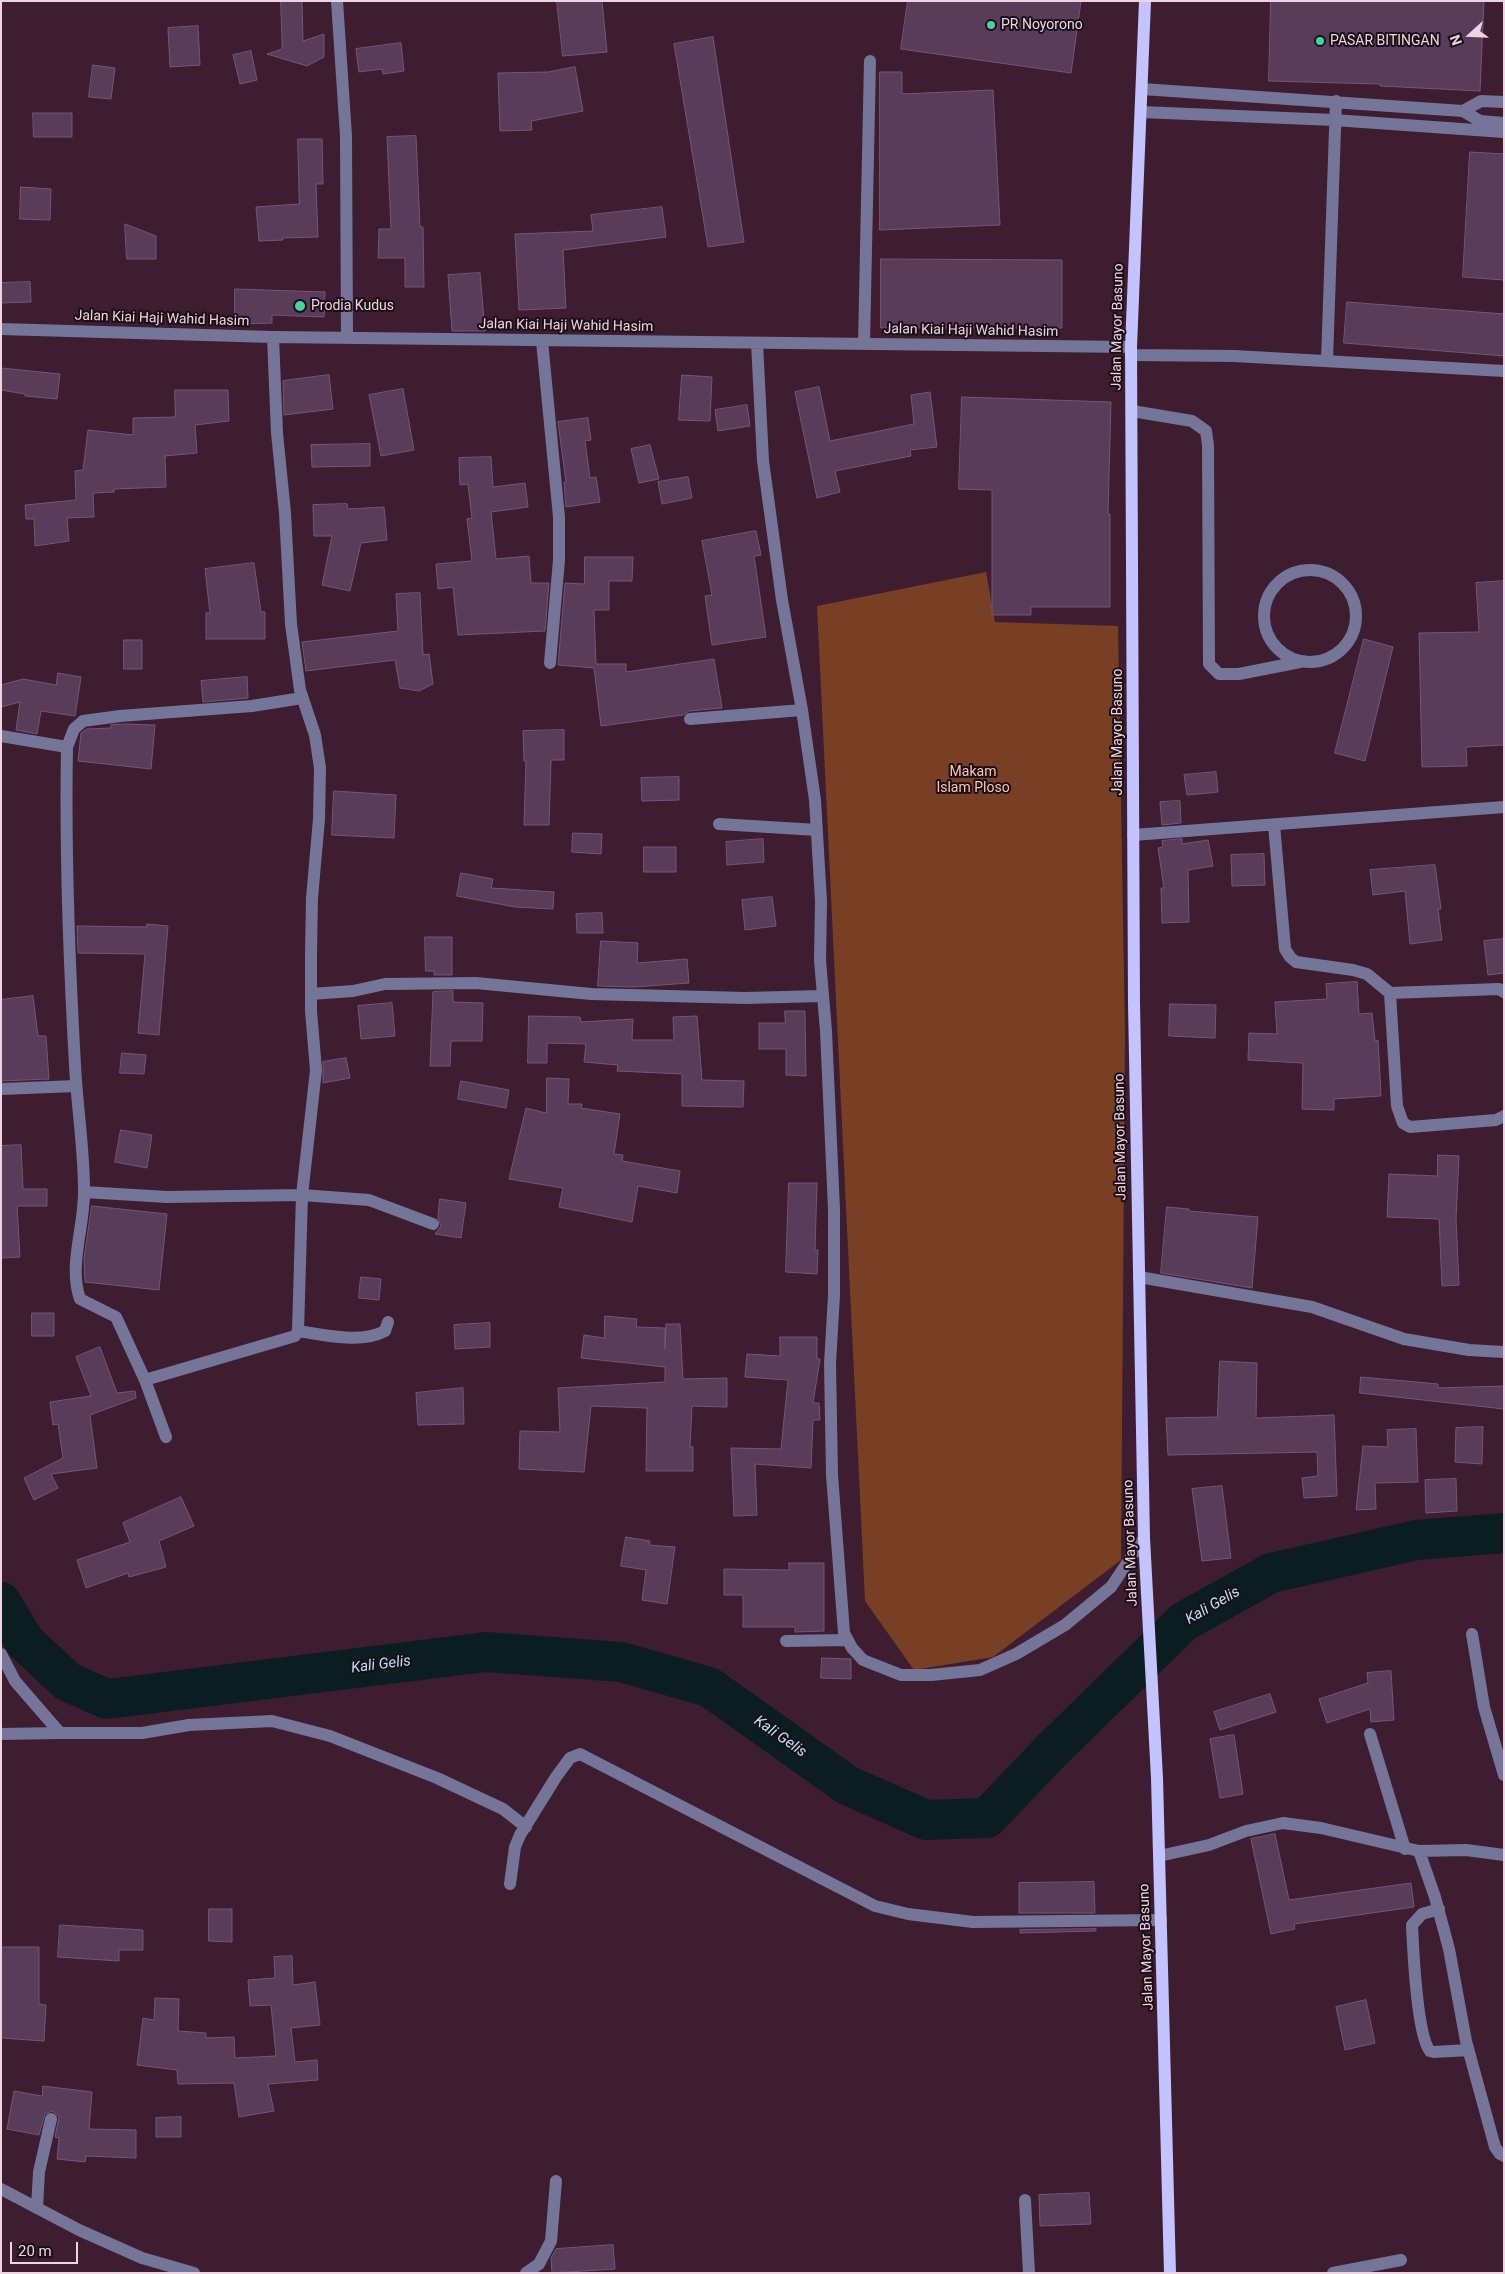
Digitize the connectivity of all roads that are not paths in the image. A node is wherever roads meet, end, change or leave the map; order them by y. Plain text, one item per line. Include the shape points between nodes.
1 (337, 1) edge
2 (1145, 1) edge
3 (870, 61) dead end
4 (1142, 89) junction
5 (1336, 101) junction
6 (1504, 102) edge
7 (1442, 110) junction
8 (1463, 111) junction
9 (1141, 112) junction
10 (1334, 120) junction
11 (1504, 123) edge
12 (1441, 127) junction
13 (1504, 132) edge
14 (1, 329) edge
15 (273, 337) junction
16 (347, 338) junction
17 (542, 340) junction
18 (757, 343) junction
19 (864, 344) junction
20 (1132, 351) junction
21 (1327, 360) junction
22 (1504, 370) edge
23 (1132, 411) junction
24 (1300, 662) junction
25 (550, 663) dead end
26 (302, 698) junction
27 (802, 710) junction
28 (690, 719) dead end
29 (1, 736) edge
30 (67, 747) junction
31 (1504, 807) edge
32 (719, 824) dead end
33 (1274, 825) junction
34 (817, 830) junction
35 (1133, 835) junction
36 (1504, 992) edge
37 (1390, 993) junction
38 (311, 994) junction
39 (822, 996) junction
40 (76, 1086) junction
41 (1, 1089) edge
42 (1504, 1116) edge
43 (84, 1192) junction
44 (302, 1195) junction
45 (433, 1224) dead end
46 (1139, 1277) junction
47 (388, 1322) dead end
48 (298, 1331) junction
49 (1504, 1352) edge
50 (145, 1380) junction
51 (166, 1437) dead end
52 (1144, 1538) junction
53 (1472, 1634) dead end
54 (848, 1640) junction
55 (786, 1642) dead end
56 (1, 1654) edge
57 (60, 1733) junction
58 (1, 1734) edge
59 (1370, 1734) dead end
60 (1504, 1775) edge
61 (526, 1827) junction
62 (1405, 1849) junction
63 (1419, 1851) junction
64 (1504, 1855) edge
65 (1159, 1856) junction
66 (510, 1884) dead end
67 (1438, 1909) junction
68 (1161, 1920) junction
69 (1468, 2050) junction
70 (51, 2119) dead end
71 (1504, 2156) edge
72 (556, 2181) dead end
73 (1, 2189) edge
74 (1025, 2200) dead end
75 (37, 2208) junction
76 (1401, 2260) dead end
77 (194, 2273) edge
78 (526, 2273) edge
79 (1028, 2273) edge
80 (1170, 2273) edge
81 (1333, 2273) edge

1 - 16 street via 346,136
2 - 4 main road, Jalan Mayor Basuno
3 - 19 street
4 - 5 street
4 - 9 main road, Jalan Mayor Basuno
5 - 7 street
5 - 10 street
6 - 8 street via 1482,101
7 - 8 street
7 - 12 street
8 - 11 street via 1480,122
9 - 10 street
9 - 20 main road, Jalan Mayor Basuno
10 - 12 street
10 - 21 street
12 - 13 street
14 - 15 street, Jalan Kiai Haji Wahid Hasim
15 - 16 street, Jalan Kiai Haji Wahid Hasim
15 - 26 street via 291,624
16 - 17 street, Jalan Kiai Haji Wahid Hasim
17 - 18 street, Jalan Kiai Haji Wahid Hasim
17 - 25 street via 559,517 559,560
18 - 19 street, Jalan Kiai Haji Wahid Hasim
18 - 27 street via 763,461 782,600
19 - 20 street, Jalan Kiai Haji Wahid Hasim
20 - 21 street, Jalan Kiai Haji Wahid Hasim
20 - 23 main road, Jalan Mayor Basuno
21 - 22 street, Jalan Kiai Haji Wahid Hasim
23 - 24 street via 1192,421 1206,431 1210,664 1219,674 1239,674
23 - 35 main road, Jalan Mayor Basuno
24 - 24 street via 1324,661 1335,656 1352,638 1357,614 1354,601 1348,590 1330,574 1306,570 1294,573 1274,587 1264,609 1264,622 1272,643
26 - 30 street via 252,706 83,721 74,729
26 - 38 street via 315,735 320,768 320,819 312,898
27 - 28 street
27 - 34 street
29 - 30 street
30 - 40 street via 66,886
31 - 33 street
32 - 34 street
33 - 35 street
33 - 37 street via 1285,949 1290,957 1296,962 1367,974
34 - 39 street via 822,901
35 - 46 main road, Jalan Mayor Basuno
36 - 37 street via 1499,989
37 - 42 street via 1397,1106 1402,1123 1410,1127 1496,1120
38 - 39 street via 353,991 385,984 476,983 592,994 745,998
38 - 44 street via 316,1070
39 - 54 street via 834,1209 830,1364 832,1475 844,1633
40 - 41 street
40 - 43 street
43 - 44 street via 167,1196
43 - 50 street via 77,1290 80,1299 116,1317
44 - 45 street via 369,1200
44 - 48 street
46 - 49 street via 1312,1307 1404,1339 1468,1350
46 - 52 main road, Jalan Mayor Basuno
47 - 48 street via 385,1331 375,1336 334,1336
48 - 50 street via 290,1339
50 - 51 street
52 - 54 street via 1111,1587 1065,1625 1016,1654 980,1670 901,1675 863,1660
52 - 65 main road, Jalan Mayor Basuno
53 - 60 street via 1484,1707
54 - 55 street
56 - 57 street via 15,1681
57 - 58 street
57 - 61 street via 142,1733 189,1725 272,1721 330,1736 437,1778 503,1809
59 - 62 street
61 - 66 street via 515,1847
61 - 68 street via 561,1770 573,1755 580,1754 875,1906 908,1914 973,1922
62 - 63 street
62 - 65 street via 1321,1828 1283,1823
63 - 64 street via 1466,1850
63 - 67 street
65 - 68 main road, Jalan Mayor Basuno
67 - 69 street via 1457,1984
67 - 69 street via 1422,1914 1412,1924 1425,2041 1434,2052
68 - 80 main road, Jalan Mayor Basuno
69 - 71 street via 1495,2147
70 - 75 street via 39,2172
72 - 78 street via 550,2241 540,2264
73 - 75 street
74 - 79 street
75 - 77 street via 142,2258
76 - 81 street

